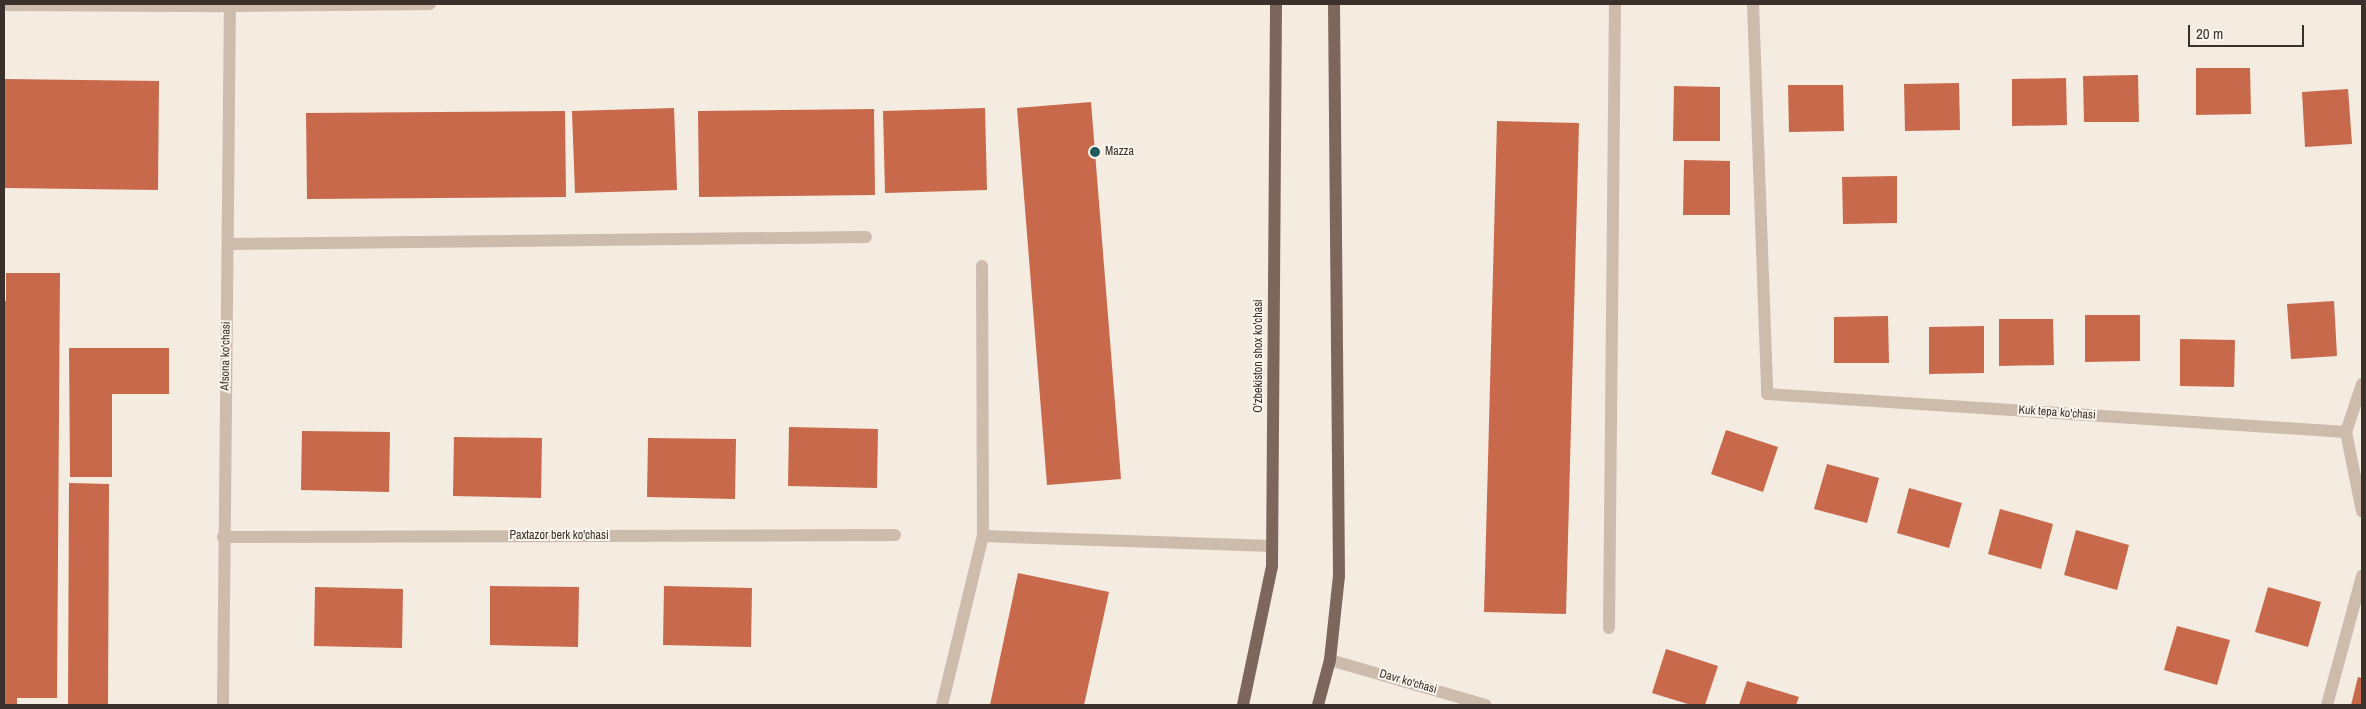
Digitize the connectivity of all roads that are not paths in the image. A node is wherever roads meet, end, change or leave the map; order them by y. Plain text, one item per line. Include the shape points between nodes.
1 (430, 4) edge
2 (1276, 4) edge
3 (1334, 4) edge
4 (1615, 4) edge
5 (1753, 4) edge
6 (4, 5) edge
7 (230, 6) junction
8 (866, 237) dead end
9 (228, 244) junction
10 (982, 266) dead end
11 (2362, 384) edge
12 (2346, 432) junction
13 (2362, 511) edge
14 (894, 535) dead end
15 (984, 536) junction
16 (223, 537) junction
17 (1272, 546) junction
18 (2362, 576) edge
19 (1609, 628) dead end
20 (1330, 660) junction
21 (223, 705) edge
22 (942, 705) edge
23 (1243, 705) edge
24 (1318, 705) edge
25 (1486, 705) edge
26 (2327, 705) edge

1 - 7 street
2 - 17 main road, O'zbekiston shox ko'chasi
3 - 20 main road via 1339,576
4 - 19 street
5 - 12 street, Kuk tepa ko'chasi via 1767,394
6 - 7 street
7 - 9 street, Afsona ko'chasi
8 - 9 street
9 - 16 street, Afsona ko'chasi
10 - 15 street
11 - 12 street
12 - 13 street
14 - 16 street, Paxtazor berk ko'chasi
15 - 17 street
15 - 22 street
16 - 21 street, Afsona ko'chasi
17 - 23 main road, O'zbekiston shox ko'chasi via 1272,566
18 - 26 street
20 - 24 main road
20 - 25 street, Davr ko'chasi

